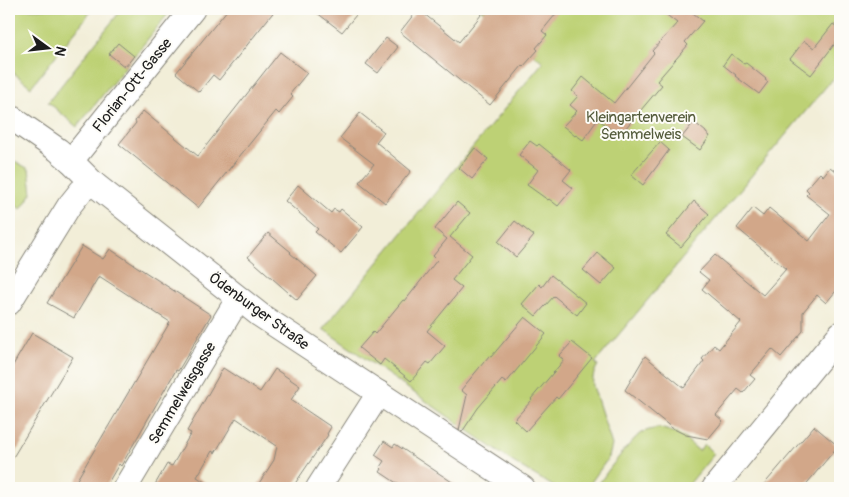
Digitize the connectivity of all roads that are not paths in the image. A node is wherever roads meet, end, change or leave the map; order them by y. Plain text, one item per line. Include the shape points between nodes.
1 (193, 9) edge
2 (9, 116) edge
3 (71, 161) junction
4 (94, 184) junction
5 (238, 299) junction
6 (9, 303) edge
7 (840, 334) edge
8 (379, 393) junction
9 (125, 488) edge
10 (318, 488) edge
11 (522, 488) edge
12 (714, 488) edge

1 - 3 street, Florian-Ott-Gasse
2 - 3 street, Ödenburger Straße
3 - 4 street, Ödenburger Straße
4 - 5 street, Ödenburger Straße
4 - 6 street via 81,191 69,206
5 - 8 street, Ödenburger Straße
5 - 9 street, Semmelweisgasse
7 - 12 street
8 - 10 street
8 - 11 street, Ödenburger Straße

